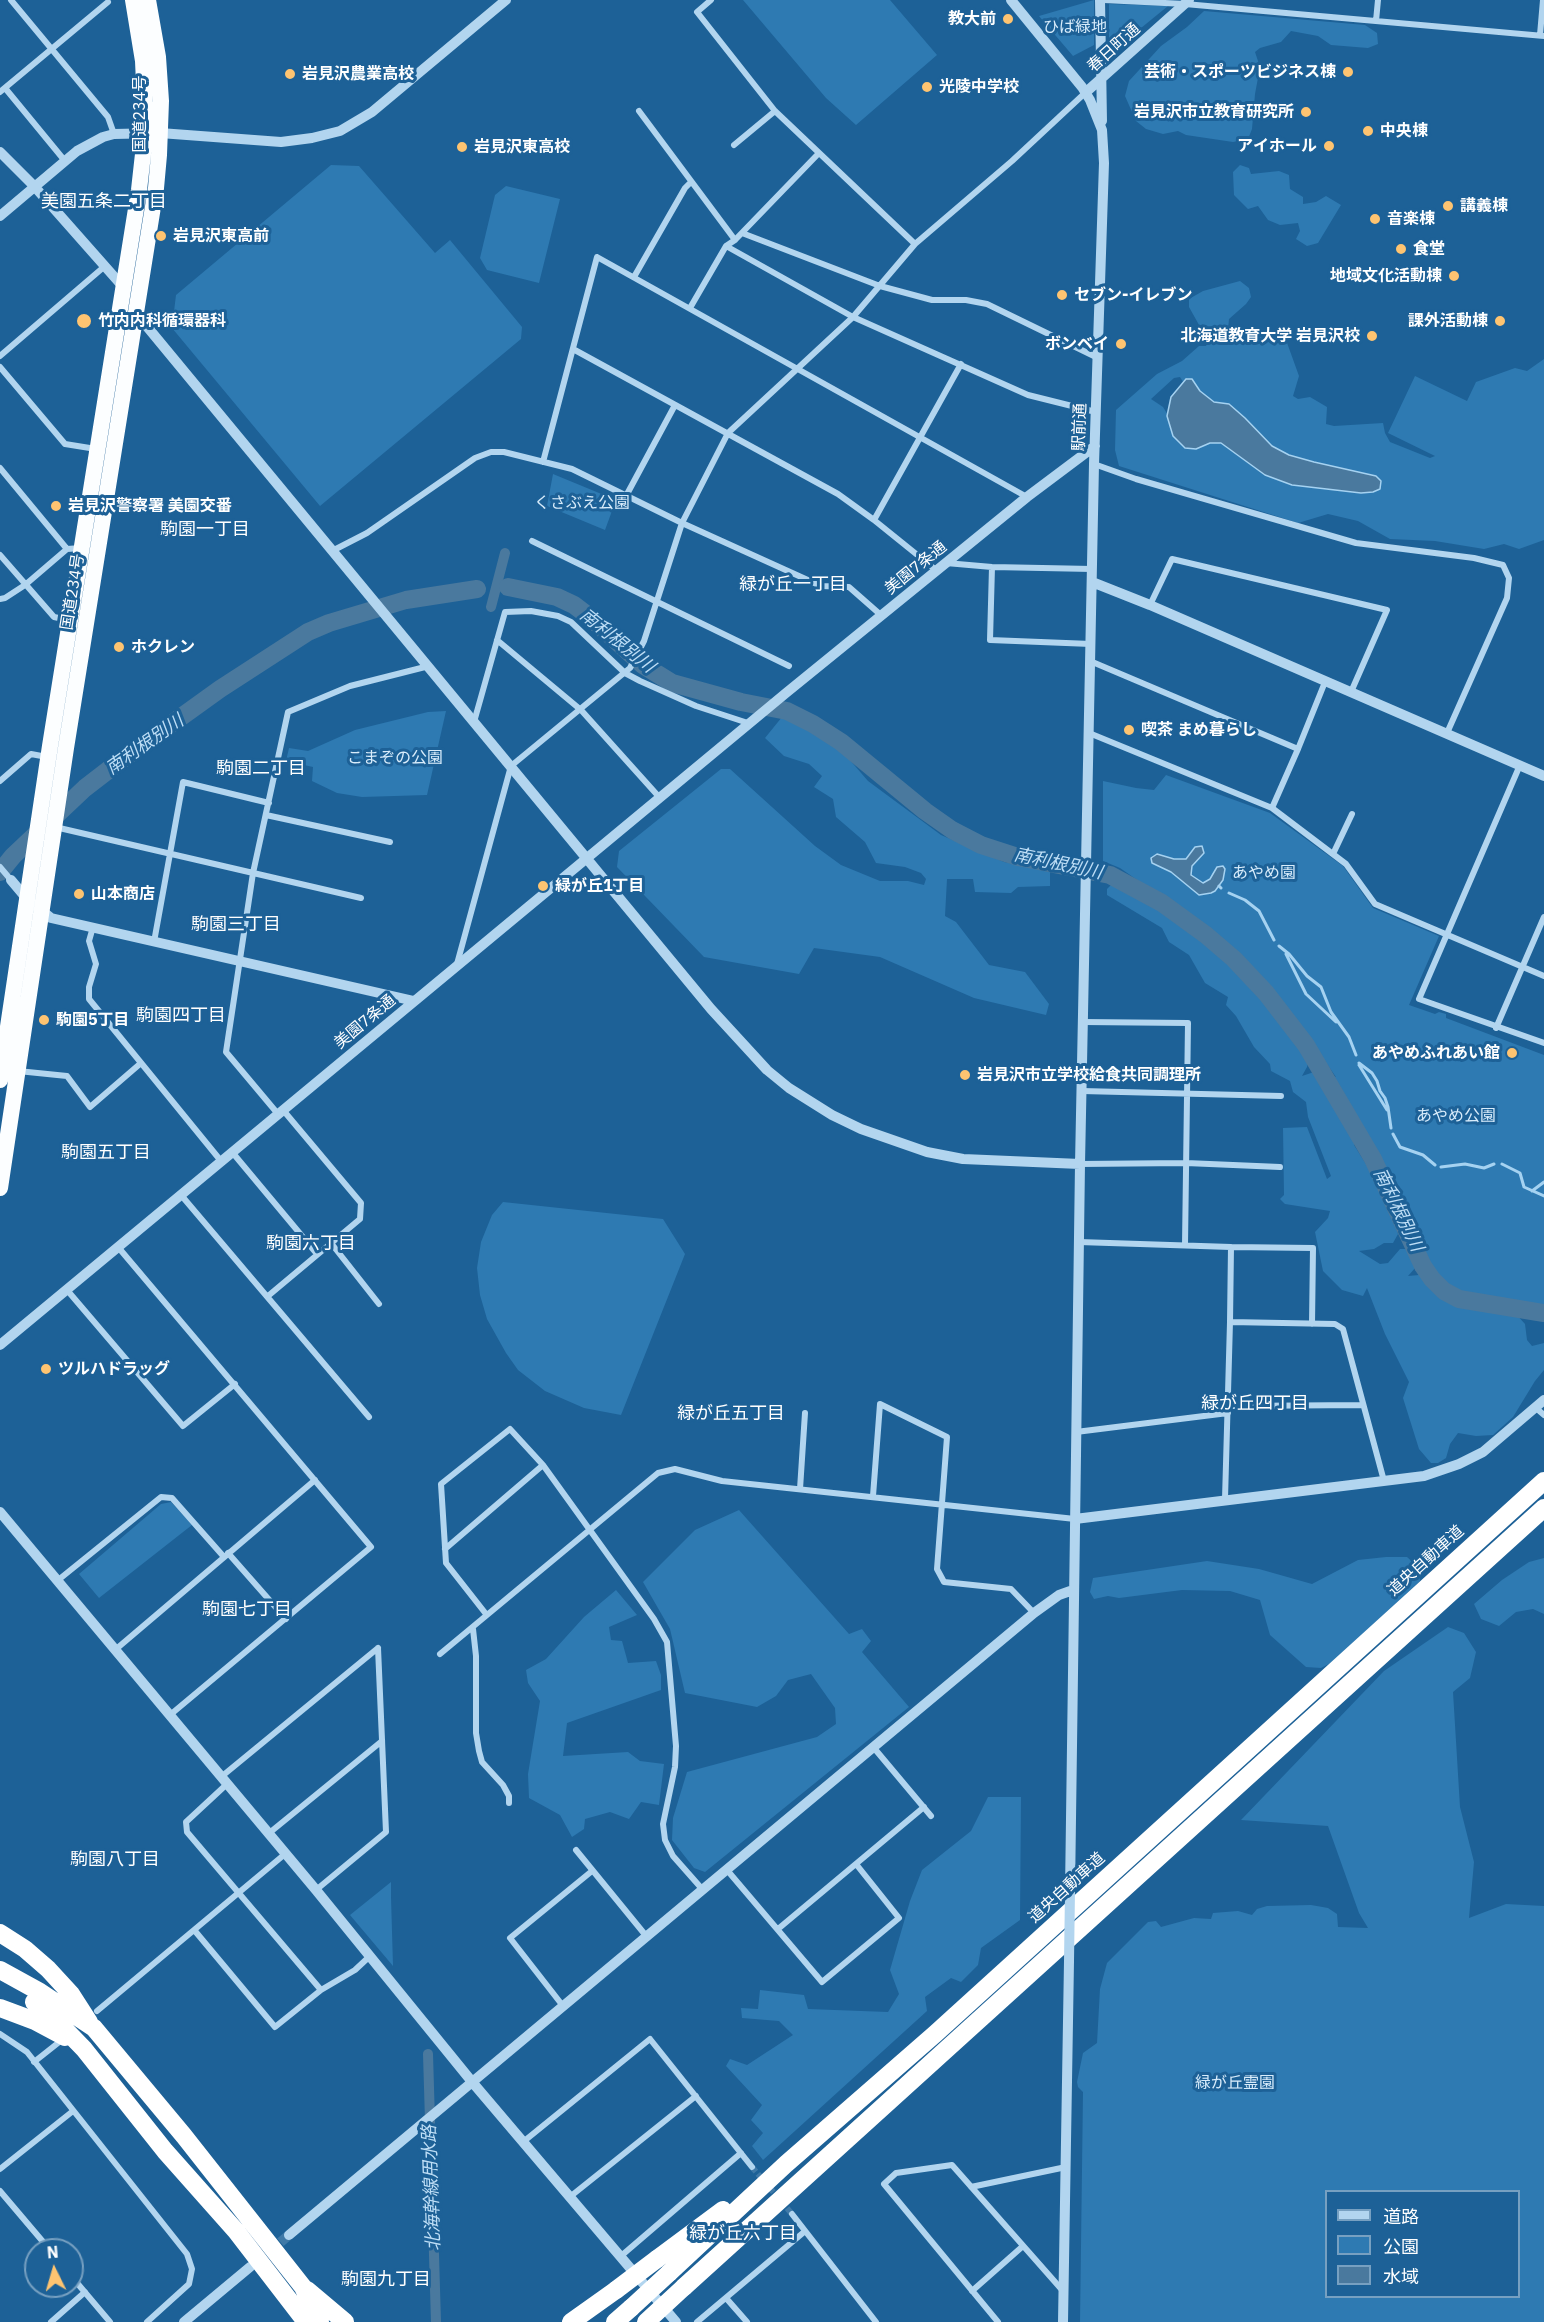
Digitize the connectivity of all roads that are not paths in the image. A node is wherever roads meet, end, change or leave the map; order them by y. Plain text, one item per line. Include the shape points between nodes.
1 (11, 0) edge
2 (133, 0) edge
3 (148, 0) edge
4 (506, 0) edge
5 (711, 0) edge
6 (1011, 0) edge
7 (1102, 0) edge
8 (1378, 0) edge
9 (1543, 0) edge
10 (108, 2) dead end
11 (1187, 2) edge
12 (1376, 21) junction
13 (1542, 35) edge
14 (52, 49) junction
15 (1101, 81) junction
16 (2, 90) edge
17 (1085, 93) junction
18 (639, 111) dead end
19 (775, 111) junction
20 (1102, 130) junction
21 (152, 133) junction
22 (114, 134) junction
23 (734, 146) dead end
24 (0, 152) edge
25 (819, 153) junction
26 (65, 161) junction
27 (691, 182) junction
28 (34, 186) junction
29 (0, 216) edge
30 (742, 233) junction
31 (735, 240) junction
32 (915, 244) junction
33 (726, 246) junction
34 (105, 266) junction
35 (634, 277) junction
36 (880, 286) junction
37 (124, 288) junction
38 (690, 308) junction
39 (136, 315) junction
40 (853, 317) junction
41 (573, 349) junction
42 (0, 356) edge
43 (1098, 358) junction
44 (961, 364) junction
45 (0, 367) edge
46 (797, 369) junction
47 (675, 405) junction
48 (1096, 412) junction
49 (728, 433) junction
50 (920, 439) junction
51 (1095, 446) junction
52 (106, 451) junction
53 (543, 462) junction
54 (1094, 464) junction
55 (0, 468) edge
56 (626, 496) junction
57 (1027, 497) junction
58 (874, 520) junction
59 (682, 523) junction
60 (532, 541) dead end
61 (82, 549) junction
62 (331, 551) junction
63 (0, 555) edge
64 (946, 563) junction
65 (992, 567) junction
66 (1092, 569) junction
67 (936, 570) junction
68 (1092, 582) junction
69 (25, 585) junction
70 (0, 599) edge
71 (658, 601) junction
72 (1150, 605) junction
73 (882, 616) junction
74 (78, 622) junction
75 (497, 640) junction
76 (1091, 644) junction
77 (1090, 661) junction
78 (429, 666) junction
79 (789, 666) dead end
80 (627, 671) junction
81 (1326, 682) junction
82 (1351, 692) junction
83 (581, 710) junction
84 (754, 720) junction
85 (474, 722) junction
86 (1089, 733) junction
87 (1447, 733) junction
88 (1298, 749) junction
89 (56, 759) junction
90 (1520, 765) junction
91 (511, 766) junction
92 (1544, 776) edge
93 (0, 780) edge
94 (660, 798) junction
95 (269, 803) junction
96 (1272, 808) junction
97 (1352, 814) dead end
98 (266, 815) junction
99 (53, 833) junction
100 (390, 842) dead end
101 (171, 854) junction
102 (1333, 854) junction
103 (587, 858) junction
104 (0, 867) edge
105 (253, 873) junction
106 (11, 880) joint
107 (361, 898) dead end
108 (27, 899) junction
109 (41, 912) junction
110 (1544, 917) edge
111 (93, 927) junction
112 (1445, 934) junction
113 (154, 942) junction
114 (240, 962) junction
115 (457, 964) junction
116 (1523, 967) junction
117 (1544, 976) edge
118 (414, 1001) junction
119 (1083, 1022) junction
120 (1496, 1028) junction
121 (1544, 1043) edge
122 (141, 1063) junction
123 (17, 1071) junction
124 (0, 1079) edge
125 (1082, 1091) junction
126 (1187, 1092) junction
127 (1281, 1096) dead end
128 (280, 1112) junction
129 (232, 1152) junction
130 (221, 1161) junction
131 (1186, 1163) junction
132 (2, 1164) edge
133 (1080, 1164) junction
134 (1280, 1167) dead end
135 (0, 1188) edge
136 (181, 1195) junction
137 (1079, 1242) junction
138 (331, 1243) junction
139 (1185, 1245) junction
140 (118, 1247) junction
141 (1231, 1247) junction
142 (317, 1254) junction
143 (67, 1290) junction
144 (268, 1296) junction
145 (378, 1304) dead end
146 (1230, 1322) junction
147 (1312, 1324) junction
148 (0, 1345) edge
149 (235, 1384) junction
150 (1363, 1405) junction
151 (1541, 1407) edge
152 (1228, 1410) junction
153 (805, 1413) dead end
154 (369, 1417) dead end
155 (1076, 1432) junction
156 (543, 1465) junction
157 (315, 1480) junction
158 (1383, 1481) junction
159 (1544, 1481) edge
160 (800, 1489) junction
161 (873, 1496) junction
162 (1225, 1499) junction
163 (943, 1503) junction
164 (1544, 1508) edge
165 (0, 1512) edge
166 (1075, 1519) junction
167 (589, 1529) junction
168 (445, 1549) junction
169 (226, 1555) junction
170 (57, 1581) junction
171 (1073, 1590) junction
172 (1034, 1613) junction
173 (486, 1614) junction
174 (285, 1618) junction
175 (473, 1629) junction
176 (115, 1650) junction
177 (440, 1654) dead end
178 (170, 1715) junction
179 (382, 1741) junction
180 (874, 1748) junction
181 (224, 1781) junction
182 (509, 1803) dead end
183 (924, 1807) junction
184 (931, 1816) dead end
185 (268, 1834) junction
186 (576, 1850) dead end
187 (285, 1854) junction
188 (856, 1864) junction
189 (727, 1870) junction
190 (592, 1871) junction
191 (316, 1890) junction
192 (703, 1890) junction
193 (240, 1894) junction
194 (778, 1929) junction
195 (195, 1931) junction
196 (0, 1933) edge
197 (647, 1936) junction
198 (370, 1956) junction
199 (0, 1970) edge
200 (0, 1981) edge
201 (321, 1990) junction
202 (563, 2006) junction
203 (0, 2008) edge
204 (95, 2020) junction
205 (0, 2034) edge
206 (58, 2043) dead end
207 (84, 2049) junction
208 (34, 2062) junction
209 (472, 2083) junction
210 (696, 2096) junction
211 (73, 2111) junction
212 (523, 2142) junction
213 (741, 2153) junction
214 (786, 2164) junction
215 (1066, 2166) junction
216 (752, 2167) tunnel mouth
217 (0, 2169) edge
218 (971, 2187) junction
219 (0, 2191) edge
220 (571, 2196) junction
221 (792, 2214) tunnel mouth
222 (804, 2232) junction
223 (289, 2235) tunnel mouth
224 (40, 2238) edge
225 (1023, 2246) junction
226 (621, 2256) junction
227 (250, 2266) dead end
228 (274, 2279) junction
229 (303, 2287) junction
230 (972, 2291) junction
231 (86, 2292) joint
232 (1064, 2292) junction
233 (726, 2298) junction
234 (51, 2322) edge
235 (110, 2322) edge
236 (147, 2322) edge
237 (184, 2322) edge
238 (290, 2322) edge
239 (306, 2322) edge
240 (320, 2322) edge
241 (345, 2322) edge
242 (571, 2322) edge
243 (615, 2322) edge
244 (646, 2322) edge
245 (676, 2322) edge
246 (698, 2322) edge
247 (747, 2322) edge
248 (876, 2322) edge
249 (998, 2322) edge
250 (1063, 2322) edge

1 - 14 street
2 - 21 highway, 国道234号
3 - 21 highway, 国道234号 via 158,57
4 - 21 street via 372,112 340,131 281,142
5 - 19 street via 697,12
6 - 17 street, 駅前通
7 - 11 street
7 - 15 street
8 - 12 street
9 - 13 street
10 - 14 street
11 - 12 street
11 - 15 street, 春日町通
12 - 13 street
14 - 16 street
14 - 22 street via 108,117
15 - 17 street, 春日町通
15 - 20 street
16 - 26 street
17 - 20 street, 駅前通
17 - 32 street
18 - 27 street
19 - 23 street
19 - 25 street
20 - 43 street, 駅前通
21 - 22 street
21 - 37 highway, 国道234号
21 - 39 highway, 国道234号 via 150,231
22 - 26 street via 93,141
24 - 28 street
25 - 30 street
25 - 32 street
26 - 28 street
27 - 31 street
27 - 35 street
28 - 29 street
28 - 34 street
30 - 31 street
30 - 36 street
31 - 33 street
32 - 36 street
33 - 38 street
33 - 40 street
34 - 37 street
34 - 42 street
35 - 38 street
35 - 41 street via 597,257
36 - 40 street
36 - 43 street via 932,300 987,304
37 - 39 street
37 - 52 highway, 国道234号
38 - 46 street
39 - 52 highway, 国道234号
39 - 62 street
40 - 44 street
40 - 46 street
41 - 47 street
41 - 53 street
43 - 48 street, 駅前通
44 - 48 street via 1028,395
44 - 50 street
45 - 52 street via 65,444
46 - 49 street
46 - 50 street
47 - 49 street
47 - 56 street
48 - 51 street, 駅前通
49 - 58 street via 838,494
49 - 59 street
50 - 57 street
50 - 58 street
51 - 54 street, 駅前通
51 - 57 street, 美園7条通
52 - 61 highway, 国道234号
53 - 56 street via 572,469
53 - 62 street via 504,452 482,454 367,533
54 - 66 street, 駅前通
54 - 87 street via 1356,543 1503,565 1509,578 1507,598
55 - 61 street
56 - 59 street
57 - 64 street, 美園7条通
58 - 67 street
59 - 71 street
59 - 73 street via 821,586 849,587
60 - 71 street
61 - 69 street
61 - 74 highway, 国道234号
62 - 78 street
63 - 69 street
64 - 65 street
64 - 67 street, 美園7条通
65 - 66 street
65 - 76 street via 990,640
66 - 68 street, 駅前通
67 - 73 street, 美園7条通
68 - 72 street
68 - 76 street, 駅前通
69 - 70 street
69 - 74 street via 54,617
71 - 79 street
71 - 80 street via 644,641
72 - 81 street
72 - 82 street via 1172,559 1387,610
73 - 84 street, 美園7条通
74 - 89 highway, 国道234号
75 - 80 street via 505,612 546,612 571,622
75 - 83 street
75 - 85 street
76 - 77 street, 駅前通
77 - 86 street, 駅前通
77 - 88 street
78 - 85 street
78 - 95 street via 350,686 288,712
80 - 83 street
80 - 84 street via 686,702
81 - 82 street
81 - 88 street
82 - 87 street
83 - 91 street
83 - 94 street
84 - 94 street, 美園7条通
85 - 91 street
86 - 96 street
86 - 119 street, 駅前通
87 - 90 street
88 - 96 street
89 - 93 street via 31,754
89 - 99 highway, 国道234号 via 59,790
89 - 108 highway, 国道234号 via 40,806
90 - 92 street
90 - 112 street
91 - 103 street
91 - 115 street
94 - 103 street, 美園7条通
95 - 98 street
95 - 101 street via 183,782
96 - 102 street
97 - 102 street
98 - 100 street
98 - 105 street
99 - 101 street
99 - 109 highway, 国道234号
101 - 105 street
101 - 113 street
102 - 112 street via 1346,864 1375,904
103 - 115 street, 美園7条通
103 - 133 street via 734,1036 768,1070 809,1101 861,1129 927,1152 963,1159
104 - 106 street
105 - 107 street
105 - 114 street
106 - 108 street
108 - 109 street
108 - 124 highway, 国道234号
109 - 111 street
109 - 123 highway, 国道234号
110 - 116 street
111 - 113 street
111 - 122 street via 89,941 96,964 89,999
112 - 116 street
112 - 120 street via 1419,999
113 - 114 street
114 - 118 street
114 - 128 street via 226,1052
115 - 118 street, 美園7条通
116 - 117 street
116 - 120 street
118 - 128 street, 美園7条通
119 - 125 street, 駅前通
119 - 126 street via 1188,1023
120 - 121 street
122 - 123 street via 90,1107 67,1076
122 - 130 street
123 - 124 street
123 - 132 highway, 国道234号
125 - 126 street
125 - 133 street, 駅前通
126 - 127 street
126 - 131 street
128 - 129 street, 美園7条通
128 - 138 street via 361,1203 360,1219
129 - 130 street, 美園7条通
129 - 142 street
130 - 136 street, 美園7条通
131 - 133 street
131 - 134 street
131 - 139 street
132 - 135 highway, 国道234号
133 - 137 street, 駅前通
136 - 140 street, 美園7条通
136 - 144 street
137 - 139 street
137 - 155 street, 駅前通
138 - 142 street
138 - 145 street
139 - 141 street
140 - 143 street, 美園7条通
140 - 149 street
141 - 146 street
141 - 147 street via 1313,1248
142 - 144 street
143 - 148 street, 美園7条通
143 - 149 street via 183,1425
144 - 154 street
146 - 147 street
146 - 152 street
147 - 150 street via 1335,1324 1343,1329
149 - 157 street
150 - 152 street
150 - 158 street
151 - 158 street via 1483,1452 1459,1464 1424,1476
152 - 155 street
152 - 162 street
153 - 160 street
155 - 166 street, 駅前通
156 - 167 street
156 - 168 street
156 - 168 street via 510,1429 441,1484
157 - 169 street
157 - 174 street via 371,1547
158 - 162 street
159 - 214 highway, 道央自動車道 via 936,2034
160 - 161 street
160 - 167 street via 722,1481 675,1470 658,1473
161 - 163 street
161 - 163 street via 880,1404 947,1437
162 - 166 street
163 - 166 street
163 - 172 street via 937,1569 944,1582 1011,1589
164 - 244 highway, bridge
165 - 170 street
166 - 171 street, 駅前通
167 - 173 street
167 - 192 street via 667,1641 676,1746 663,1824 665,1840 673,1856
168 - 173 street via 446,1563
169 - 170 street via 172,1498 161,1497
169 - 174 street
169 - 176 street
170 - 176 street
171 - 172 street
171 - 215 street, 駅前通, bridge
172 - 180 street
173 - 175 street
174 - 178 street
175 - 177 street
175 - 182 street via 479,1751 482,1762 503,1785
176 - 178 street
178 - 181 street
179 - 181 street via 378,1648
179 - 185 street
179 - 191 street via 386,1832
180 - 183 street
180 - 189 street
181 - 185 street
181 - 193 street via 185,1826
183 - 184 street
183 - 188 street
185 - 187 street
186 - 190 street
187 - 191 street
187 - 193 street
188 - 194 street
188 - 194 street via 899,1918 822,1982
189 - 192 street
189 - 194 street
190 - 197 street
190 - 202 street via 510,1938
191 - 198 street
192 - 197 street
193 - 195 street
193 - 201 street
195 - 201 street via 275,2027
195 - 204 street
196 - 204 highway via 48,1969
197 - 202 street
198 - 201 street
198 - 209 street
199 - 204 highway
200 - 207 highway via 50,2014
202 - 209 street
203 - 207 highway via 57,2032
204 - 229 highway
205 - 208 street via 27,2052
206 - 208 street
207 - 228 highway
208 - 211 street
209 - 212 street
209 - 223 street
210 - 212 street via 650,2039
210 - 213 street
210 - 220 street
211 - 217 street
211 - 236 street via 187,2254 192,2270 189,2284
212 - 220 street
213 - 216 street
213 - 226 street
214 - 242 highway, bridge
214 - 243 highway, 道央自動車道, bridge
215 - 218 street
215 - 232 street, 駅前通
218 - 225 street
218 - 230 street via 952,2165 896,2173 884,2184
219 - 224 street
220 - 226 street
221 - 222 street
222 - 233 street
222 - 248 street
225 - 230 street
225 - 232 street
226 - 245 street
227 - 237 street
228 - 238 highway
228 - 239 highway
229 - 240 highway
229 - 241 highway
230 - 249 street
231 - 234 street
231 - 235 street
232 - 250 street, 駅前通
233 - 246 street
233 - 247 street

